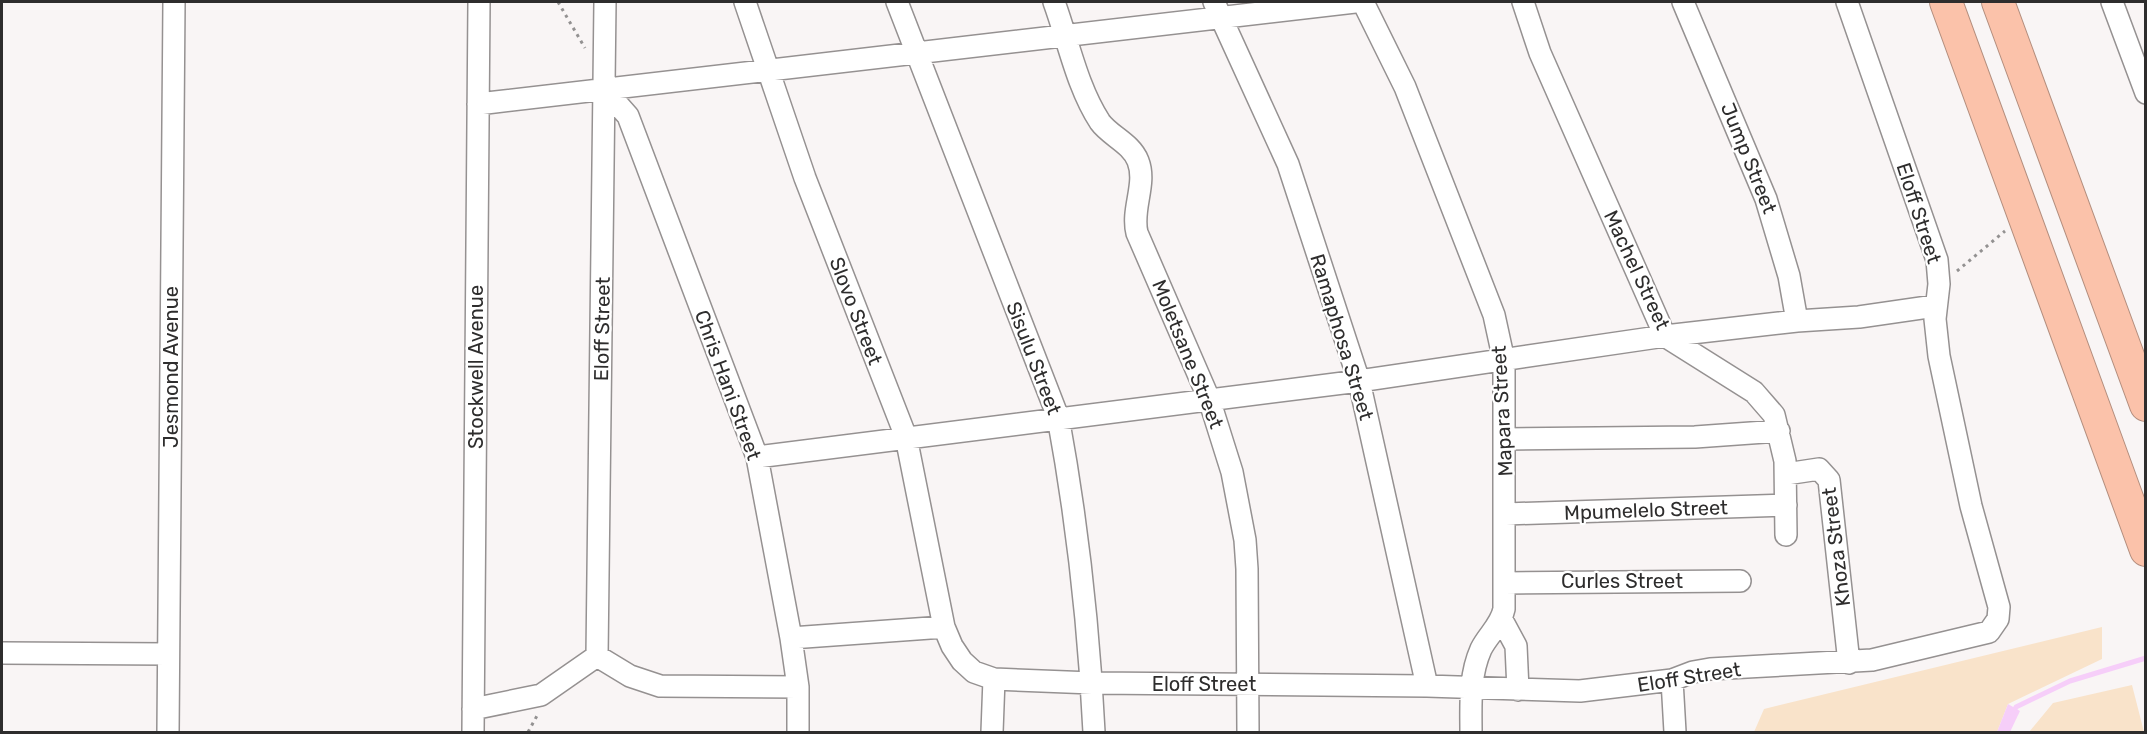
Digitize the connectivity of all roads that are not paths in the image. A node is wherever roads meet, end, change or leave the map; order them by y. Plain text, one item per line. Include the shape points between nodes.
1 (174, 2) edge
2 (479, 2) edge
3 (605, 2) edge
4 (745, 2) edge
5 (897, 2) edge
6 (1054, 2) edge
7 (1355, 2) edge
8 (1363, 2) edge
9 (1523, 2) edge
10 (1683, 2) edge
11 (1847, 2) edge
12 (1946, 2) edge
13 (1998, 2) edge
14 (2112, 2) edge
15 (1217, 9) edge
16 (1066, 35) junction
17 (916, 53) junction
18 (768, 72) junction
19 (605, 90) junction
20 (2145, 93) edge
21 (478, 104) junction
22 (1935, 306) junction
23 (1797, 321) junction
24 (1665, 336) junction
25 (1504, 361) junction
26 (1359, 381) junction
27 (1209, 399) junction
28 (2145, 405) edge
29 (1058, 417) junction
30 (1779, 431) junction
31 (906, 437) junction
32 (1505, 440) junction
33 (757, 457) junction
34 (1786, 474) junction
35 (1785, 505) junction
36 (1506, 514) junction
37 (1786, 535) dead end
38 (2145, 550) edge
39 (1740, 581) dead end
40 (1505, 583) junction
41 (1502, 620) junction
42 (944, 627) junction
43 (791, 638) junction
44 (2, 653) edge
45 (168, 654) junction
46 (597, 656) junction
47 (1849, 663) junction
48 (994, 679) junction
49 (1672, 680) junction
50 (1092, 683) junction
51 (1248, 684) junction
52 (1427, 686) junction
53 (798, 687) junction
54 (1471, 688) junction
55 (1518, 690) junction
56 (473, 709) junction
57 (168, 732) edge
58 (473, 732) edge
59 (798, 732) edge
60 (992, 732) edge
61 (1094, 732) edge
62 (1248, 732) edge
63 (1471, 732) edge
64 (1675, 732) edge

1 - 45 street, Jesmond Avenue
2 - 21 street, Stockwell Avenue
3 - 19 street, Eloff Street
4 - 18 street, Slovo Street
5 - 17 street, Sisulu Street
6 - 16 street, Moletsane Street
7 - 15 street
8 - 25 street, Mapara Street via 1432,153 1494,315
9 - 24 street, Machel Street via 1553,84
10 - 23 street, Jump Street via 1766,199 1789,276
11 - 22 street, Eloff Street via 1936,260 1939,284
12 - 38 highway
13 - 28 highway
14 - 20 street
15 - 16 street
15 - 26 street, Ramaphosa Street via 1288,164
16 - 17 street
16 - 27 street, Moletsane Street via 1101,123 1137,159 1141,179 1135,216 1137,233
17 - 18 street
17 - 29 street, Sisulu Street
18 - 19 street
18 - 31 street, Slovo Street via 804,178
19 - 21 street
19 - 33 street, Chris Hani Street via 628,116
19 - 46 street, Eloff Street
21 - 56 street, Stockwell Avenue
22 - 23 street
22 - 47 street, Eloff Street via 1947,401 1999,607 1998,619 1989,632
23 - 24 street
24 - 25 street
24 - 30 street, Machel Street via 1762,398
25 - 26 street
25 - 32 street, Mapara Street
26 - 27 street
26 - 52 street, Ramaphosa Street
27 - 29 street
27 - 51 street, Moletsane Street via 1232,472 1245,540
29 - 31 street
29 - 50 street, Sisulu Street via 1070,483
30 - 32 street via 1695,437
30 - 34 street, Machel Street
31 - 33 street
31 - 42 street, Slovo Street
32 - 36 street, Mapara Street
33 - 43 street, Chris Hani Street
34 - 35 street, Machel Street
34 - 47 street, Khoza Street via 1821,469 1832,487
35 - 36 street, Mpumelelo Street
35 - 37 street, Machel Street
36 - 40 street, Mapara Street
39 - 40 street, Curles Street
40 - 41 street, Mapara Street
41 - 54 street via 1481,650
41 - 55 street via 1516,646
42 - 43 street
42 - 48 street, Eloff Street via 962,661 974,672
43 - 53 street, Chris Hani Street
44 - 45 street
45 - 57 street, Jesmond Avenue
46 - 53 street via 630,676 660,686
46 - 56 street via 541,695
47 - 49 street, Eloff Street via 1710,669
48 - 50 street, Eloff Street
48 - 60 street
49 - 55 street, Eloff Street via 1593,691
49 - 64 street
50 - 51 street, Eloff Street
50 - 61 street, Sisulu Street
51 - 52 street, Eloff Street
51 - 62 street, Moletsane Street
52 - 54 street, Eloff Street
53 - 59 street, Chris Hani Street
54 - 55 street, Eloff Street
54 - 63 street
56 - 58 street, Stockwell Avenue

